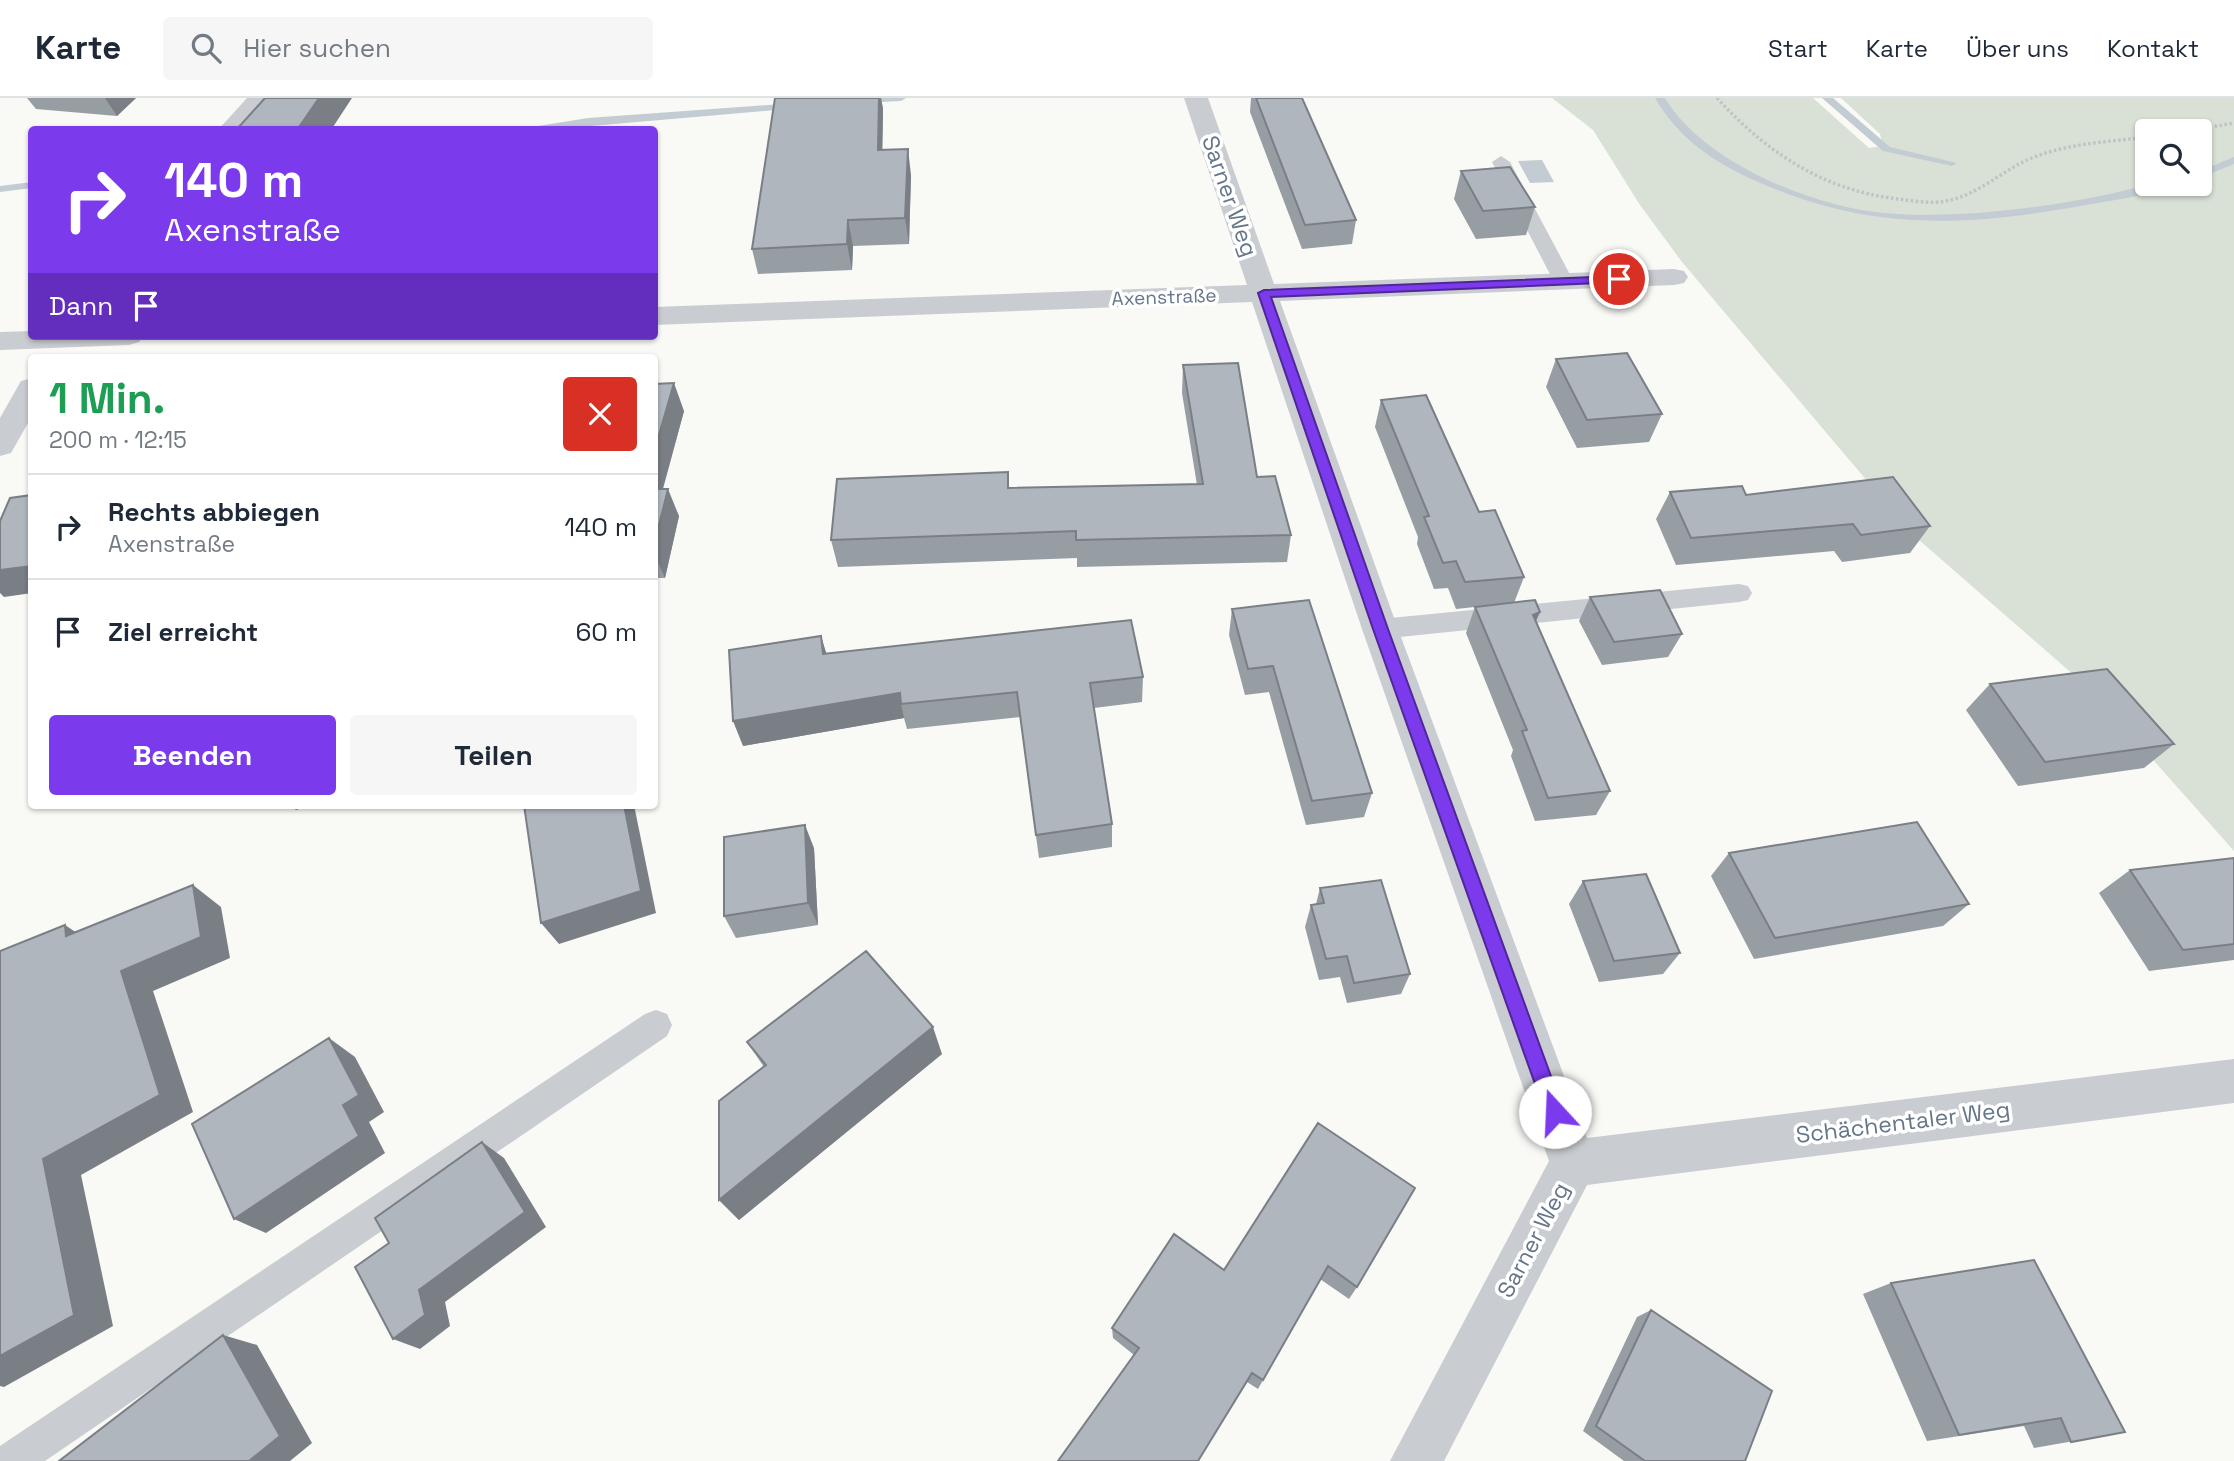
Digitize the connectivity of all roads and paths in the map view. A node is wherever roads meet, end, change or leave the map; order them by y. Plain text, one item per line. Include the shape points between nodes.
1 (261, 98) edge
2 (1196, 98) edge
3 (1717, 98) edge
4 (2234, 123) edge
5 (234, 126) edge
6 (2212, 127) edge
7 (2135, 139) edge
8 (1501, 162) dead end
9 (1674, 277) dead end
10 (1564, 282) junction
11 (1264, 293) junction
12 (658, 316) edge
13 (92, 340) edge
14 (0, 341) edge
15 (56, 344) edge
16 (28, 395) edge
17 (0, 445) edge
18 (1739, 593) dead end
19 (1380, 629) junction
20 (656, 1025) dead end
21 (2234, 1080) edge
22 (1573, 1163) junction
23 (12, 1461) edge
24 (1416, 1461) edge

1 - 5 street
2 - 11 street, Sarner Weg
3 - 7 path via 1764,146 1820,180 1847,191 1898,200 1944,201 1974,192 2035,156
4 - 6 path
8 - 10 lane
9 - 10 street, Axenstraße
10 - 11 street, Axenstraße
11 - 12 street, Axenstraße
11 - 19 street, Sarner Weg
13 - 15 street
14 - 15 street
16 - 17 street
18 - 19 lane
19 - 22 street, Sarner Weg
20 - 23 lane
21 - 22 street, Schächentaler Weg
22 - 24 street, Sarner Weg

